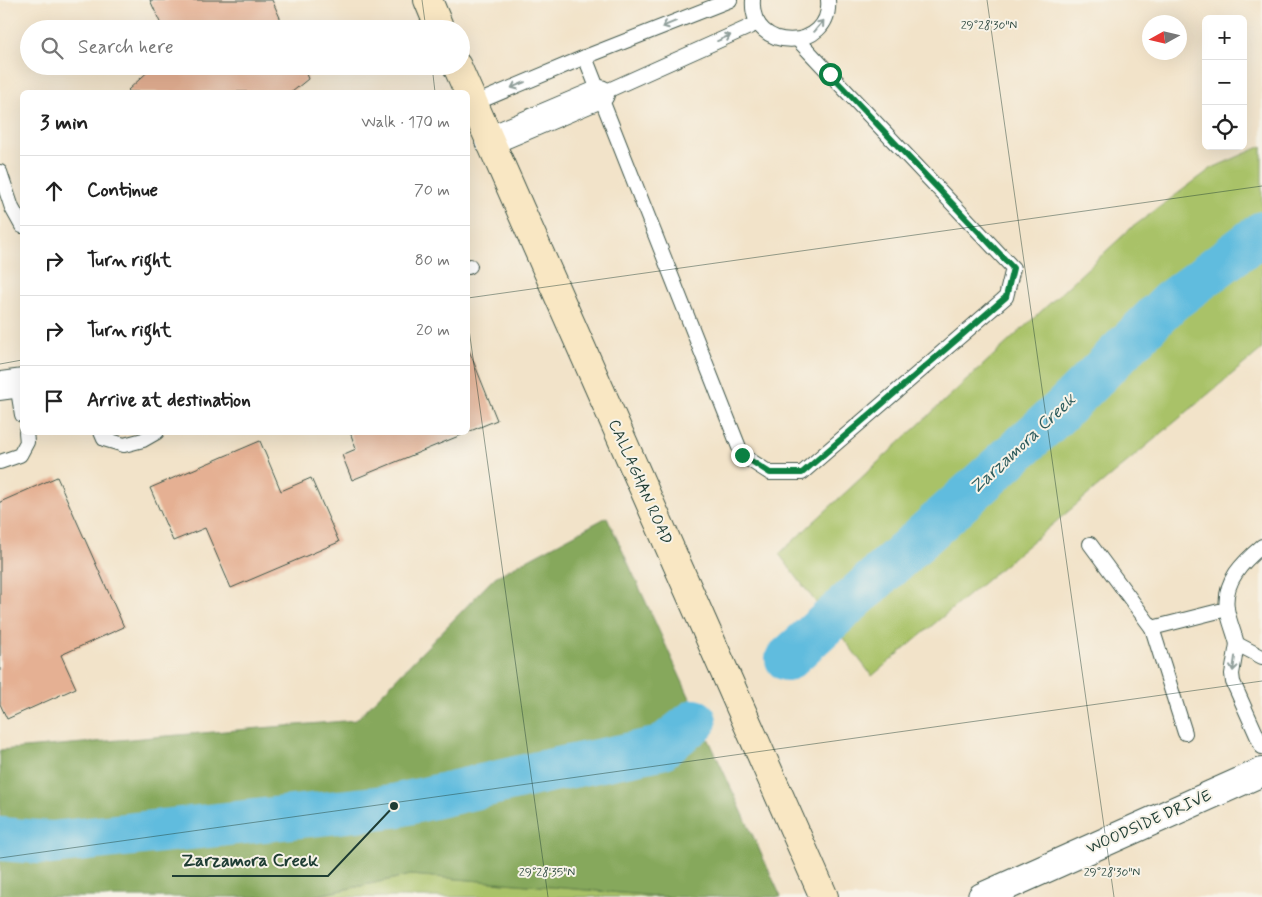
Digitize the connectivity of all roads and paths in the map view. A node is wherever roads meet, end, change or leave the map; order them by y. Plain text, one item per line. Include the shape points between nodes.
1 (428, 0) edge
2 (730, 0) edge
3 (753, 0) edge
4 (828, 0) edge
5 (436, 20) edge
6 (758, 23) junction
7 (798, 40) junction
8 (584, 57) junction
9 (460, 75) edge
10 (466, 90) edge
11 (600, 94) junction
12 (470, 102) edge
13 (478, 124) edge
14 (0, 172) edge
15 (20, 222) edge
16 (13, 384) edge
17 (20, 408) edge
18 (27, 435) edge
19 (102, 435) edge
20 (152, 435) edge
21 (0, 462) edge
22 (1090, 544) dead end
23 (1262, 546) edge
24 (1227, 609) junction
25 (1152, 628) junction
26 (1237, 644) junction
27 (1262, 657) edge
28 (1185, 733) dead end
29 (1262, 747) edge
30 (1262, 772) edge
31 (824, 897) edge
32 (982, 897) edge

1 - 5 main road
2 -> 8 lane
3 - 6 lane
7 -> 4 lane via 819,28 826,17
6 - 7 lane via 773,37 785,41
11 -> 6 lane
7 - 11 lane via 1013,268 1006,297 802,473 770,473 742,455
8 - 11 lane
8 -> 13 lane
9 - 10 main road, CALLAGHAN ROAD
11 - 13 street
12 - 13 main road, CALLAGHAN ROAD
13 - 31 main road, CALLAGHAN ROAD
14 - 15 lane
16 - 17 lane
18 - 21 lane via 28,442 20,455
19 - 20 lane via 104,439 124,445
22 - 25 lane
23 - 24 lane via 1243,562 1232,580
24 - 25 lane
24 - 26 lane
25 - 28 lane
26 - 27 lane
26 -> 29 lane via 1233,682
30 - 32 street, WOODSIDE DRIVE

